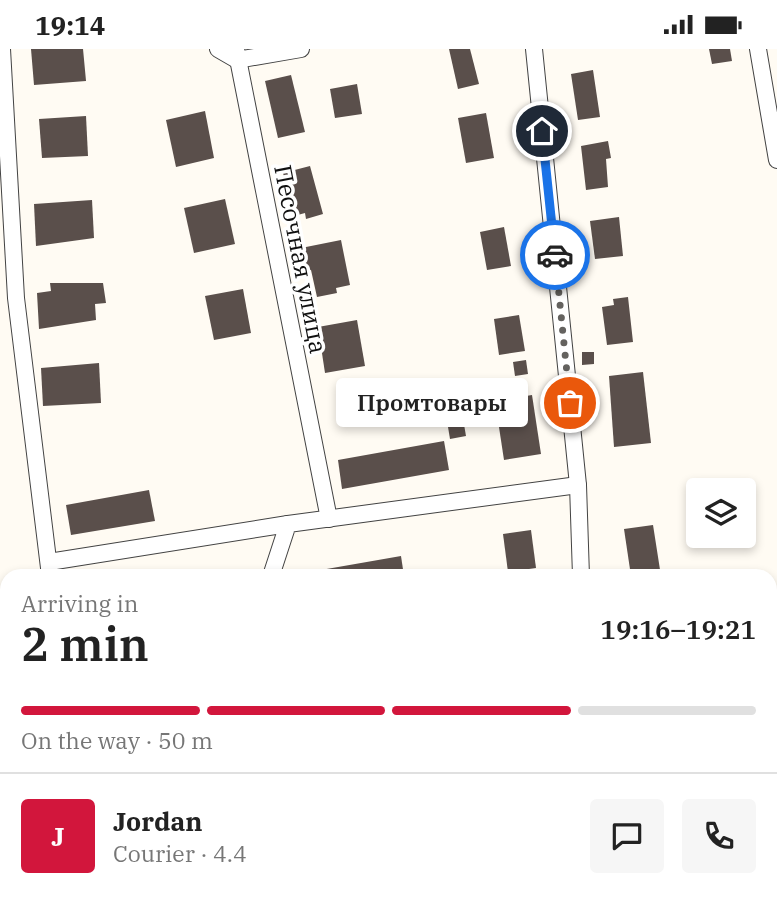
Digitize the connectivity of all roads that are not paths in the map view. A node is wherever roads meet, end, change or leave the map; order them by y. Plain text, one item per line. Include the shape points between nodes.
1 (2, 49) edge
2 (218, 49) edge
3 (301, 49) edge
4 (534, 49) edge
5 (758, 49) edge
6 (237, 54) edge
7 (777, 160) edge
8 (579, 485) junction
9 (329, 519) junction
10 (288, 524) junction
11 (49, 569) edge
12 (273, 569) edge
13 (581, 569) edge

1 - 11 street via 16,298
2 - 6 street
3 - 6 street
4 - 8 street
5 - 7 street
6 - 9 street, Песочная улица
8 - 9 street
8 - 13 street
9 - 10 street
10 - 11 street
10 - 12 street

